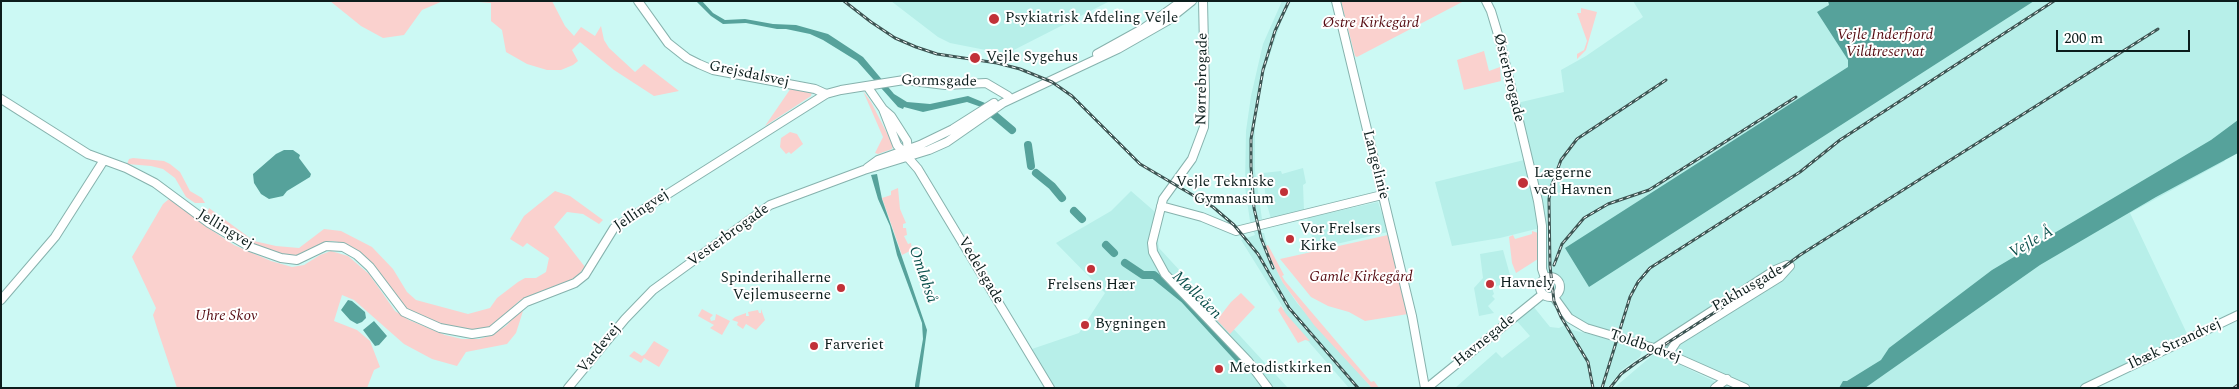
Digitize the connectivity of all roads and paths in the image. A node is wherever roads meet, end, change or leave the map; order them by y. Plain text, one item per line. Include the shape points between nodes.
1 (638, 1) edge
2 (1178, 1) edge
3 (1182, 1) edge
4 (1192, 1) edge
5 (1203, 1) edge
6 (1336, 1) edge
7 (1486, 1) edge
8 (1166, 12) junction
9 (870, 85) junction
10 (826, 94) junction
11 (1, 99) edge
12 (1006, 99) junction
13 (906, 152) junction
14 (104, 160) junction
15 (1382, 195) junction
16 (1161, 206) junction
17 (1545, 278) junction
18 (1543, 294) junction
19 (1554, 296) junction
20 (1, 300) edge
21 (633, 310) joint
22 (2238, 315) edge
23 (1655, 348) junction
24 (1669, 353) junction
25 (1727, 379) junction
26 (568, 388) edge
27 (1050, 388) edge
28 (1268, 388) edge
29 (1426, 388) edge
30 (1714, 388) edge
31 (1745, 388) edge
32 (2085, 388) edge

1 - 10 main road, Grejsdalsvej via 668,44 699,64
2 - 8 main road
3 - 8 main road
4 - 12 main road via 1168,20 1118,49
5 - 16 main road, Nørrebrogade via 1204,127 1192,159
6 - 15 main road, Langelinie
7 - 17 main road, Østerbrogade via 1500,41 1542,226
8 - 12 main road via 1093,57
9 - 10 main road, Jellingvej
9 - 12 main road, Gormsgade via 904,80 945,85 986,83
9 - 13 main road, Vedelsgade via 886,122
10 - 14 main road, Jellingvej via 619,225 575,283 526,302 496,328 478,334 449,331 408,315 370,267 343,247 326,246 296,260 250,247 209,223 155,183
11 - 14 main road, Jellingvej via 74,146
12 - 13 main road, Vesterbrogade
12 - 13 main road, Vesterbrogade via 946,142 920,153
13 - 21 main road, Vesterbrogade via 770,205 664,280
13 - 27 main road, Vedelsgade
14 - 20 main road via 55,237
15 - 16 main road via 1233,231 1217,222
15 - 29 main road, Langelinie
16 - 28 main road, Nørrebrogade via 1152,243 1153,252 1165,274 1242,354
17 - 18 main road via 1540,286
17 - 19 main road via 1552,277 1559,284
18 - 19 main road
18 - 29 main road, Havnegade
19 - 23 main road, Toldbodvej via 1577,324
21 - 26 main road, Vardevej
22 - 32 main road, Ibæk Strandvej
23 - 24 main road, Toldbodvej
23 - 24 main road, Pakhusgade via 1775,270 1790,266 1780,277 1677,341
24 - 25 main road, Toldbodvej
25 - 30 main road
25 - 31 main road, Toldbodvej

